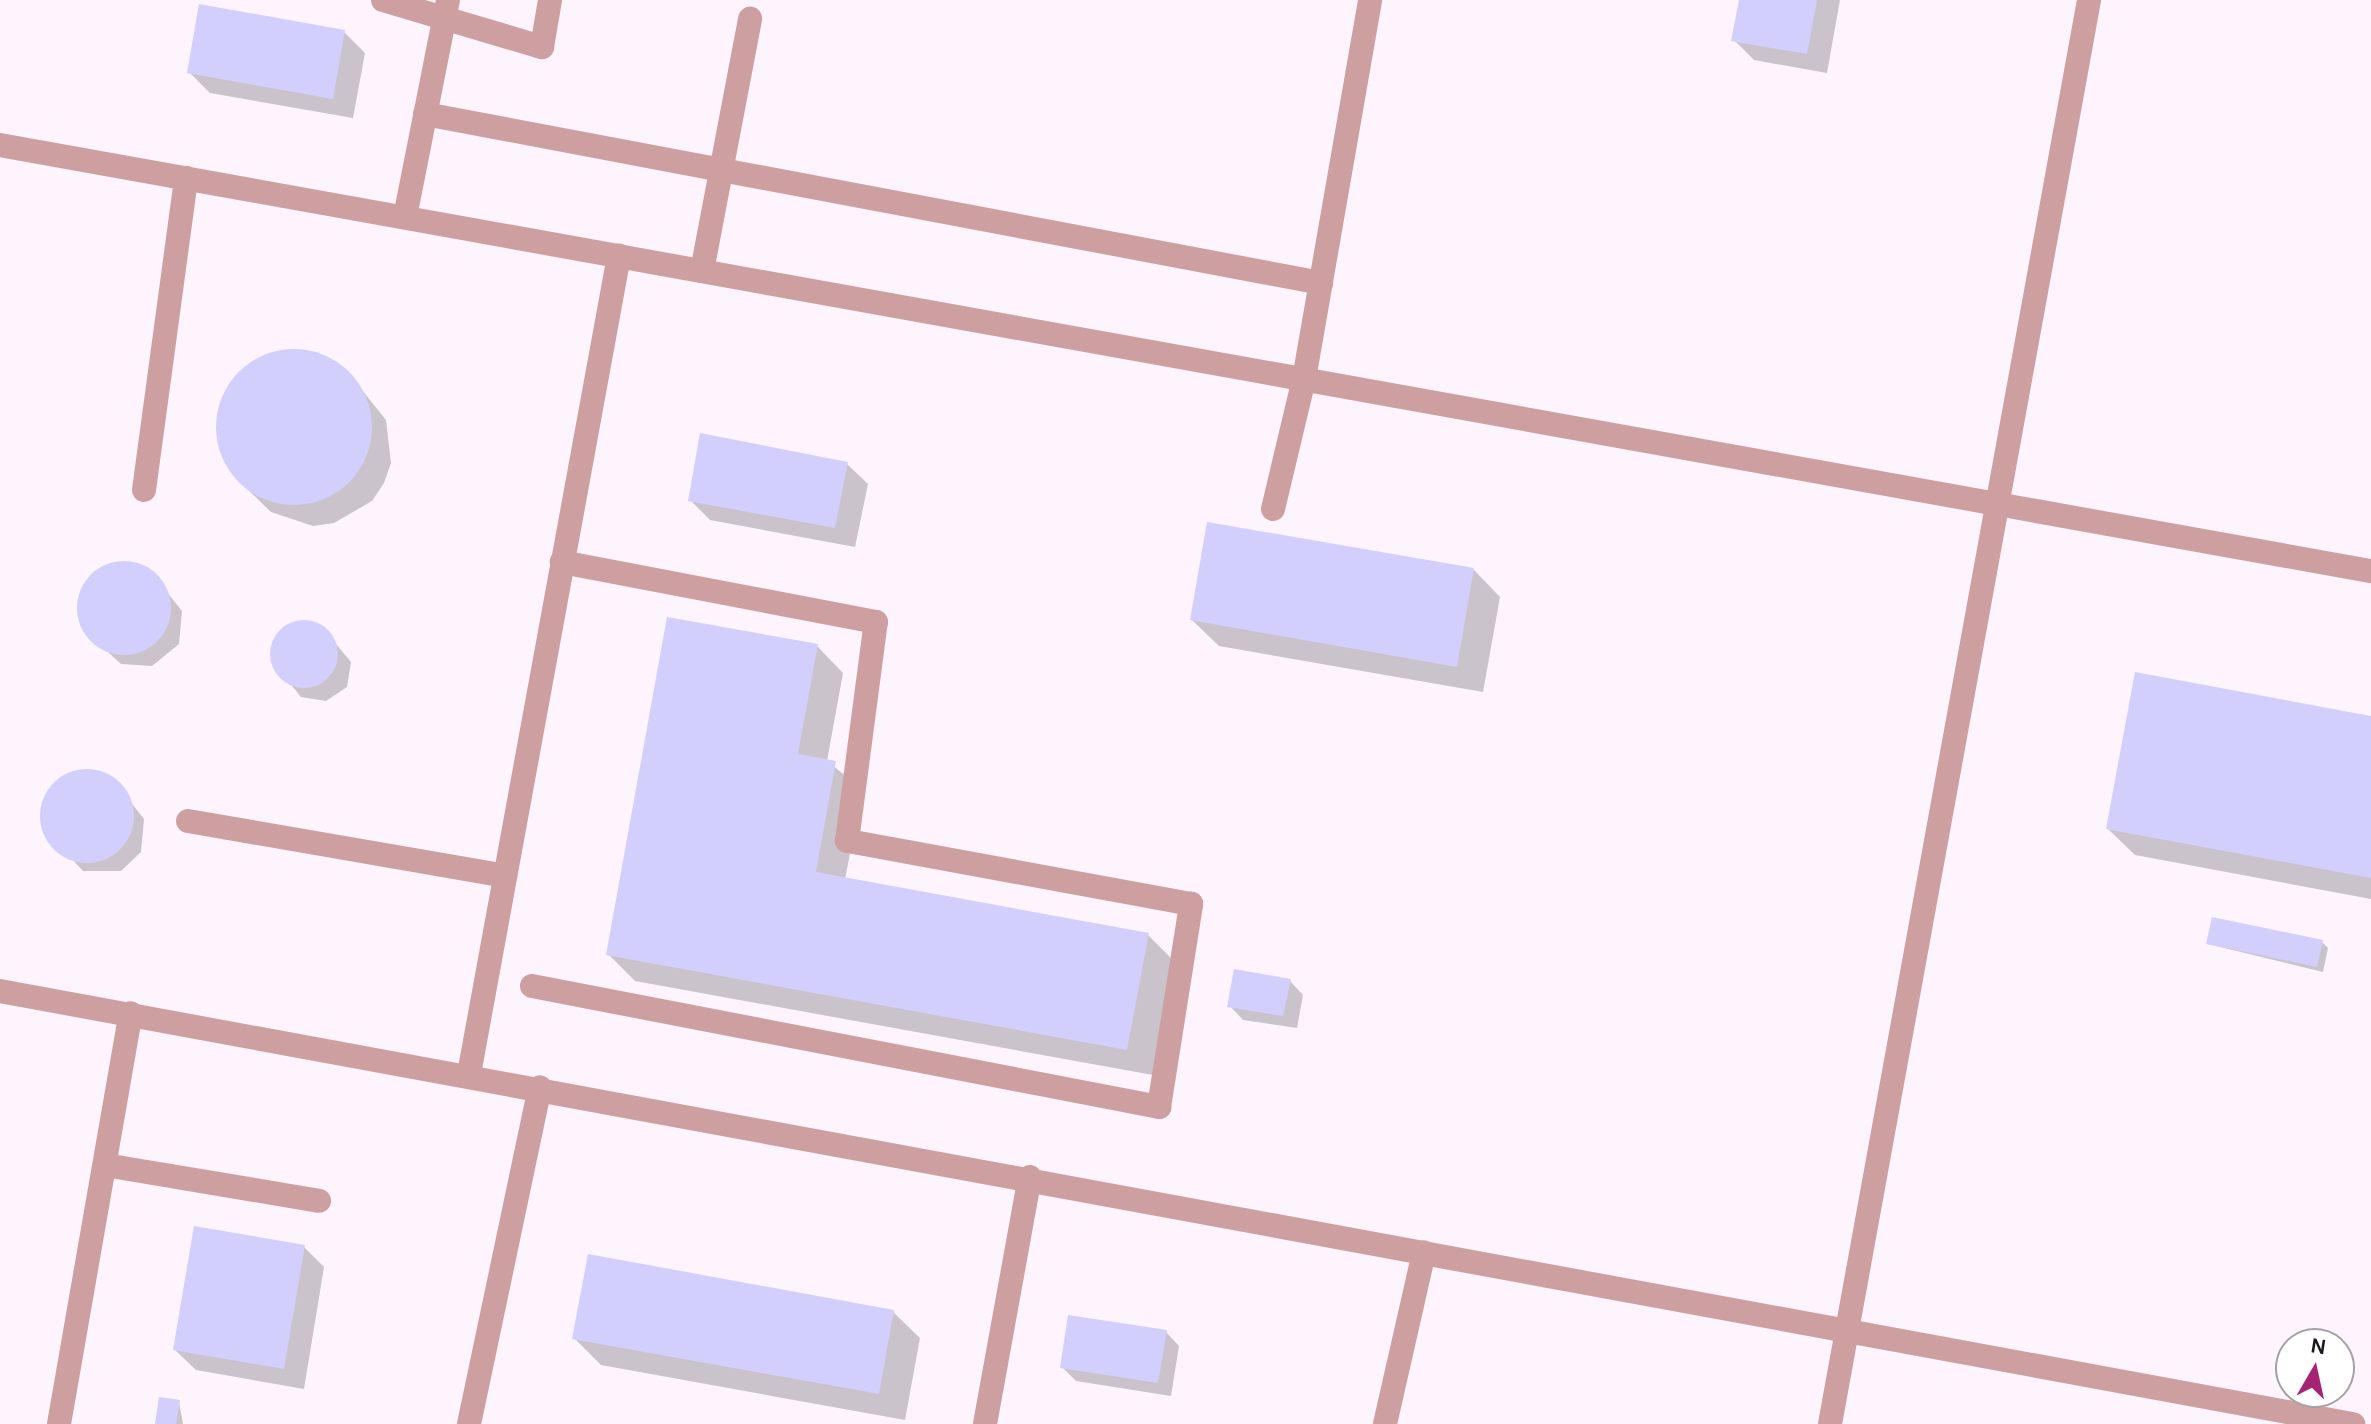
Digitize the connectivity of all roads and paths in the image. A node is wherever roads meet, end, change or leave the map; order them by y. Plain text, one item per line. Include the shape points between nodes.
1 (383, 0) edge
2 (550, 0) edge
3 (1370, 0) edge
4 (2089, 0) edge
5 (447, 7) edge
6 (750, 19) dead end
7 (425, 114) junction
8 (0, 145) edge
9 (720, 175) junction
10 (186, 178) junction
11 (405, 217) junction
12 (619, 256) junction
13 (702, 271) junction
14 (1321, 283) junction
15 (1304, 379) junction
16 (144, 490) dead end
17 (2001, 504) junction
18 (1273, 509) dead end
19 (562, 562) junction
20 (2371, 571) edge
21 (188, 821) dead end
22 (505, 876) junction
23 (532, 986) dead end
24 (0, 991) edge
25 (131, 1013) junction
26 (469, 1074) junction
27 (540, 1087) junction
28 (105, 1165) junction
29 (1030, 1177) junction
30 (319, 1201) dead end
31 (1424, 1252) junction
32 (1848, 1332) junction
33 (59, 1424) edge
34 (469, 1424) edge
35 (985, 1424) edge
36 (1385, 1424) edge
37 (1830, 1424) edge
38 (2353, 1424) edge

1 - 5 lane
2 - 5 lane via 542,47
3 - 14 lane
4 - 17 lane
5 - 7 lane
6 - 9 lane
7 - 9 lane
7 - 11 lane
8 - 10 lane
9 - 13 lane
9 - 14 lane
10 - 11 lane
10 - 16 lane
11 - 12 lane
12 - 13 lane
12 - 19 lane
13 - 15 lane
14 - 15 lane
15 - 17 lane
15 - 18 lane
17 - 20 lane
17 - 32 lane
19 - 22 lane
19 - 23 lane via 876,622 847,841 1191,904 1159,1107
21 - 22 lane
22 - 26 lane
24 - 25 lane
25 - 26 lane
25 - 28 lane
26 - 27 lane
27 - 29 lane
27 - 34 lane
28 - 30 lane
28 - 33 lane
29 - 31 lane
29 - 35 lane
31 - 32 lane
31 - 36 lane
32 - 37 lane
32 - 38 lane

